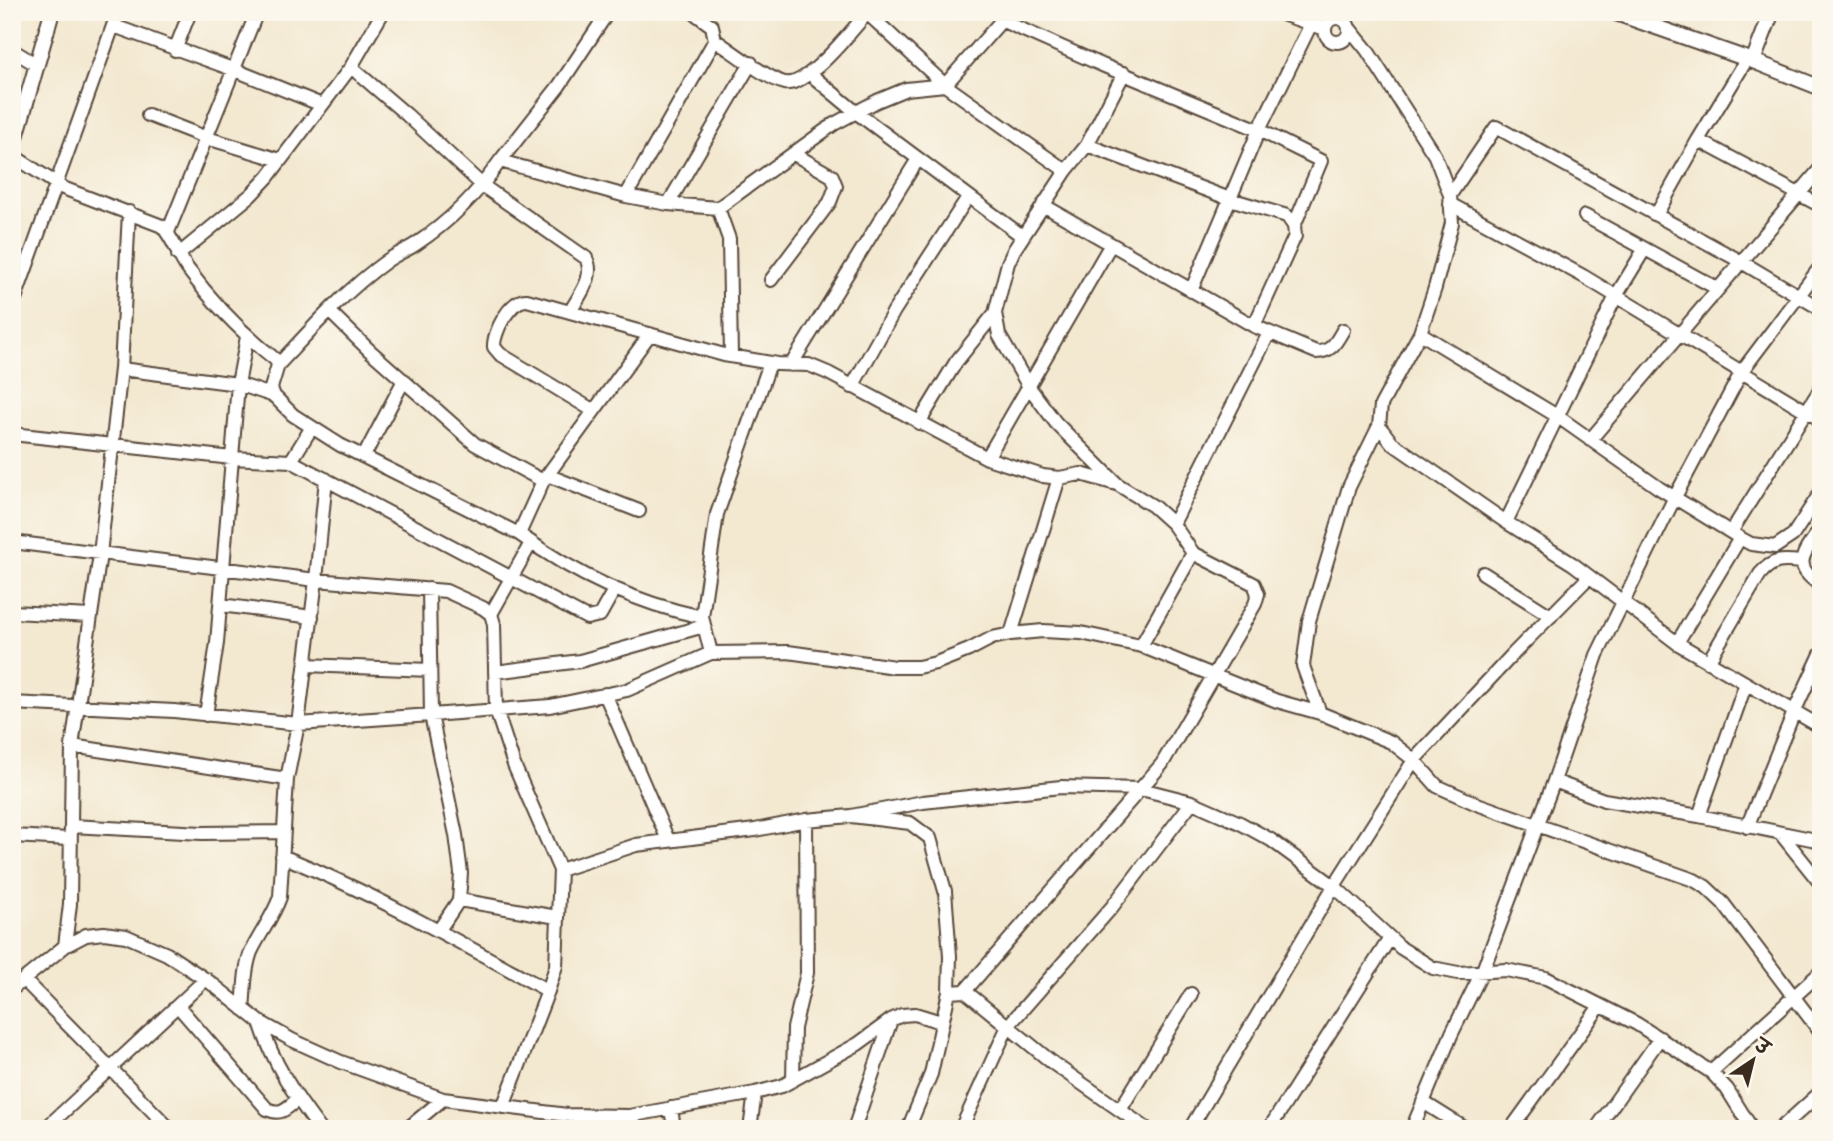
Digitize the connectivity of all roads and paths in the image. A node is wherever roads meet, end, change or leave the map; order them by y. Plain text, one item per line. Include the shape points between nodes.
1 (52, 12) edge
2 (118, 12) edge
3 (190, 12) edge
4 (257, 12) edge
5 (383, 12) edge
6 (608, 12) edge
7 (693, 12) edge
8 (1276, 12) edge
9 (1613, 12) edge
10 (1772, 12) edge
11 (867, 13) edge
12 (1337, 15) edge
13 (1631, 15) edge
14 (1006, 16) edge
15 (1311, 24) junction
16 (114, 26) junction
17 (1325, 29) junction
18 (1350, 29) junction
19 (715, 40) junction
20 (12, 50) edge
21 (175, 50) junction
22 (1750, 60) junction
23 (751, 64) junction
24 (37, 65) junction
25 (351, 67) junction
26 (235, 70) junction
27 (1124, 73) junction
28 (810, 74) junction
29 (945, 85) junction
30 (1821, 88) edge
31 (322, 105) junction
32 (857, 113) junction
33 (148, 115) dead end
34 (1259, 130) junction
35 (207, 138) junction
36 (1698, 140) junction
37 (1087, 145) junction
38 (12, 153) edge
39 (794, 154) junction
40 (918, 159) junction
41 (280, 160) junction
42 (500, 161) junction
43 (1821, 168) edge
44 (1066, 171) junction
45 (56, 184) junction
46 (483, 186) junction
47 (1799, 194) junction
48 (626, 196) junction
49 (968, 197) junction
50 (1230, 199) junction
51 (1450, 200) junction
52 (668, 204) junction
53 (1043, 205) junction
54 (1821, 206) edge
55 (718, 208) junction
56 (129, 212) junction
57 (1656, 215) junction
58 (1585, 216) dead end
59 (1294, 226) junction
60 (168, 232) junction
61 (1021, 236) junction
62 (1111, 244) junction
63 (1644, 250) junction
64 (178, 255) junction
65 (1740, 261) junction
66 (1821, 266) edge
67 (771, 280) dead end
68 (1718, 289) junction
69 (1191, 291) junction
70 (1616, 296) junction
71 (1798, 296) junction
72 (12, 307) edge
73 (1821, 309) edge
74 (329, 311) junction
75 (570, 312) junction
76 (995, 313) junction
77 (1255, 326) junction
78 (1343, 330) dead end
79 (1420, 332) junction
80 (1269, 333) junction
81 (650, 334) junction
82 (1682, 334) junction
83 (247, 337) junction
84 (731, 356) junction
85 (770, 363) junction
86 (278, 365) junction
87 (791, 365) junction
88 (121, 369) junction
89 (1742, 371) junction
90 (404, 380) junction
91 (238, 384) junction
92 (852, 387) junction
93 (1029, 387) junction
94 (1821, 388) edge
95 (274, 396) junction
96 (594, 411) junction
97 (1806, 411) junction
98 (1557, 415) junction
99 (1821, 420) edge
100 (919, 423) junction
101 (1379, 426) junction
102 (312, 427) junction
103 (12, 434) edge
104 (1590, 440) junction
105 (113, 445) junction
106 (364, 456) junction
107 (232, 458) junction
108 (987, 458) junction
109 (291, 461) junction
110 (545, 478) junction
111 (1059, 478) junction
112 (326, 480) junction
113 (1117, 484) junction
114 (1821, 492) edge
115 (1675, 497) junction
116 (639, 511) dead end
117 (1506, 522) junction
118 (1173, 524) junction
119 (1821, 528) edge
120 (519, 534) junction
121 (1735, 535) junction
122 (12, 541) edge
123 (531, 542) junction
124 (1193, 553) junction
125 (100, 554) junction
126 (1801, 562) junction
127 (224, 568) junction
128 (1482, 573) dead end
129 (1589, 577) junction
130 (512, 578) junction
131 (316, 580) junction
132 (1821, 585) edge
133 (429, 589) junction
134 (614, 590) junction
135 (1623, 603) junction
136 (221, 605) junction
137 (12, 612) edge
138 (491, 614) junction
139 (90, 616) junction
140 (1551, 616) junction
141 (312, 618) junction
142 (703, 621) junction
143 (1011, 634) junction
144 (1677, 643) junction
145 (1141, 646) junction
146 (712, 653) junction
147 (1821, 654) edge
148 (1708, 662) junction
149 (306, 665) junction
150 (430, 670) junction
151 (495, 672) junction
152 (1215, 676) junction
153 (1746, 683) junction
154 (605, 694) junction
155 (12, 703) edge
156 (77, 706) junction
157 (496, 710) junction
158 (1794, 712) junction
159 (1320, 713) junction
160 (206, 715) junction
161 (431, 715) junction
162 (298, 724) junction
163 (1821, 727) edge
164 (72, 746) junction
165 (1414, 760) junction
166 (287, 779) junction
167 (1555, 781) junction
168 (1141, 789) junction
169 (1192, 802) junction
170 (850, 816) junction
171 (1699, 816) junction
172 (806, 820) junction
173 (1538, 826) junction
174 (1747, 827) junction
175 (70, 832) junction
176 (282, 832) junction
177 (1781, 834) junction
178 (12, 836) edge
179 (668, 840) junction
180 (1821, 841) edge
181 (282, 856) junction
182 (560, 870) junction
183 (1821, 884) edge
184 (1334, 886) junction
185 (458, 900) junction
186 (557, 917) junction
187 (439, 930) junction
188 (1390, 938) junction
189 (65, 946) junction
190 (1483, 970) junction
191 (1821, 972) edge
192 (206, 979) junction
193 (25, 981) junction
194 (12, 989) edge
195 (548, 991) junction
196 (965, 991) junction
197 (949, 992) junction
198 (1191, 994) dead end
199 (1792, 995) junction
200 (178, 1006) junction
201 (1600, 1006) junction
202 (243, 1009) junction
203 (891, 1020) junction
204 (260, 1022) junction
205 (941, 1022) junction
206 (1008, 1026) junction
207 (1821, 1033) edge
208 (1660, 1038) junction
209 (110, 1067) junction
210 (1711, 1072) junction
211 (793, 1080) junction
212 (1821, 1091) edge
213 (755, 1093) junction
214 (298, 1099) junction
215 (443, 1099) junction
216 (1423, 1102) junction
217 (503, 1107) junction
218 (671, 1108) junction
219 (1120, 1110) junction
220 (45, 1129) edge
221 (170, 1129) edge
222 (320, 1129) edge
223 (407, 1129) edge
224 (674, 1129) edge
225 (750, 1129) edge
226 (854, 1129) edge
227 (908, 1129) edge
228 (961, 1129) edge
229 (1147, 1129) edge
230 (1189, 1129) edge
231 (1269, 1129) edge
232 (1412, 1129) edge
233 (1466, 1129) edge
234 (1511, 1129) edge
235 (1596, 1129) edge
236 (1752, 1129) edge
237 (1780, 1129) edge

1 - 24 street
2 - 16 street
3 - 21 street
4 - 26 street
5 - 25 street
6 - 42 street via 559,86
7 - 19 street via 712,26
8 - 15 street
9 - 13 street
10 - 22 street
11 - 28 street
11 - 29 street
12 - 17 street
12 - 18 street
13 - 22 street
14 - 27 street
14 - 29 street
15 - 17 street
15 - 34 street
16 - 21 street
16 - 45 street
17 - 18 street via 1327,37 1337,42 1345,40
18 - 51 street via 1435,156
19 - 23 street
19 - 48 street
20 - 24 street
21 - 26 street
22 - 30 street
22 - 36 street
23 - 28 street via 787,83
23 - 52 street
24 - 38 street
25 - 31 street
25 - 46 street
26 - 31 street
26 - 35 street
27 - 34 street
27 - 37 street
28 - 32 street
29 - 32 street via 906,89
29 - 44 street
31 - 41 street
32 - 39 street
32 - 40 street
33 - 35 street
34 - 50 street
34 - 59 street via 1321,161
35 - 41 street
35 - 60 street
36 - 47 street
36 - 57 street
37 - 44 street
37 - 50 street
38 - 45 street
39 - 55 street
39 - 67 street via 832,176 836,186 830,202
40 - 49 street
40 - 87 street
41 - 64 street via 251,195
42 - 46 street
42 - 48 street
43 - 47 street
44 - 53 street
45 - 56 street
45 - 72 street
46 - 74 street via 437,228 388,260
46 - 75 street via 586,258 590,275
47 - 54 street
47 - 65 street
48 - 52 street
49 - 61 street
49 - 92 street via 894,311
50 - 59 street via 1287,216
50 - 69 street
51 - 57 street via 1496,127
51 - 70 street
51 - 79 street via 1452,223
52 - 55 street
53 - 61 street
53 - 62 street
55 - 84 street via 729,239
56 - 60 street
56 - 88 street
57 - 65 street
58 - 63 street
59 - 77 street via 1295,236
60 - 64 street
61 - 76 street via 1008,263
62 - 69 street
62 - 93 street
63 - 68 street
63 - 70 street
64 - 83 street
65 - 68 street
65 - 71 street
66 - 71 street
68 - 82 street
69 - 77 street
70 - 82 street
70 - 98 street
71 - 73 street
71 - 89 street
74 - 86 street
74 - 90 street
75 - 81 street
75 - 96 street via 521,300 495,331 494,347
76 - 93 street via 999,335
76 - 100 street via 956,362
77 - 80 street
78 - 80 street via 1324,352
79 - 98 street
79 - 101 street via 1381,405
80 - 118 street
81 - 84 street
81 - 96 street
82 - 89 street
82 - 104 street
83 - 86 street
83 - 91 street
84 - 85 street
85 - 87 street
85 - 142 street via 717,514
86 - 95 street via 272,380
87 - 92 street via 809,365
88 - 91 street
88 - 105 street
89 - 97 street
89 - 115 street
90 - 106 street
90 - 110 street via 475,444
91 - 95 street
91 - 107 street
92 - 100 street
93 - 108 street
93 - 113 street via 1056,423
94 - 97 street
95 - 102 street
96 - 110 street
97 - 99 street
97 - 121 street
98 - 104 street
98 - 117 street
100 - 108 street
101 - 117 street via 1392,443
101 - 159 street via 1349,487 1309,621 1303,666
102 - 106 street
102 - 109 street
103 - 105 street
104 - 115 street
105 - 107 street
105 - 125 street
106 - 120 street
107 - 109 street
107 - 127 street
108 - 111 street
109 - 112 street
110 - 116 street
110 - 120 street
111 - 113 street via 1081,474
111 - 143 street
112 - 130 street
112 - 131 street
113 - 118 street
114 - 121 street via 1793,535 1775,547 1751,544
115 - 121 street
115 - 135 street
117 - 129 street
118 - 124 street
119 - 126 street
120 - 123 street
121 - 144 street
122 - 125 street
123 - 130 street
123 - 134 street
124 - 145 street
124 - 152 street via 1243,577 1254,584 1258,594
125 - 127 street
125 - 139 street
126 - 132 street via 1804,571
126 - 148 street via 1778,560 1768,565
127 - 131 street
127 - 136 street
128 - 140 street
129 - 135 street
129 - 140 street
130 - 134 street via 587,618 600,615
130 - 138 street
131 - 133 street
131 - 141 street
133 - 138 street via 446,591
133 - 150 street
134 - 142 street
135 - 144 street
135 - 167 street via 1597,655
136 - 141 street
136 - 160 street
137 - 139 street
138 - 151 street
139 - 156 street
140 - 165 street
141 - 149 street
142 - 146 street
142 - 151 street via 580,661
143 - 145 street via 1080,633
143 - 146 street via 918,667 788,652
144 - 148 street
145 - 152 street
146 - 154 street via 627,690
147 - 158 street
148 - 153 street
149 - 150 street
149 - 162 street
150 - 161 street
151 - 157 street
152 - 159 street
152 - 168 street via 1162,764
153 - 158 street
153 - 171 street
154 - 157 street via 550,706
154 - 179 street
155 - 156 street
156 - 160 street
156 - 164 street
157 - 161 street
157 - 182 street via 514,765
158 - 163 street
158 - 174 street
159 - 165 street via 1391,742
160 - 162 street
161 - 162 street
161 - 185 street via 456,835
162 - 166 street
164 - 166 street
164 - 175 street
165 - 173 street via 1437,786
165 - 184 street
166 - 176 street
167 - 171 street via 1604,800
167 - 173 street
168 - 169 street
168 - 170 street via 1061,787 923,802
168 - 196 street
169 - 184 street via 1255,830
169 - 206 street via 1112,907
170 - 172 street
170 - 197 street via 910,823 930,838 948,909
171 - 174 street
172 - 179 street
172 - 211 street via 807,973 794,1028
173 - 190 street
173 - 199 street via 1706,887 1738,920
174 - 177 street
175 - 176 street
175 - 178 street
175 - 189 street
176 - 181 street
177 - 180 street
177 - 183 street
179 - 182 street via 636,845
181 - 187 street via 344,881
181 - 202 street via 280,897 246,967
182 - 186 street
184 - 188 street
184 - 230 street
185 - 186 street
185 - 187 street
186 - 195 street via 556,966
187 - 195 street
188 - 190 street via 1433,968 1458,973
188 - 231 street
189 - 192 street via 86,935 127,936
189 - 193 street
190 - 201 street via 1546,978
190 - 216 street
191 - 199 street
192 - 200 street
192 - 202 street
193 - 194 street
193 - 209 street
195 - 217 street
196 - 197 street
196 - 206 street
197 - 205 street
198 - 219 street
199 - 207 street
199 - 210 street
200 - 209 street
200 - 214 street via 267,1109 284,1111
201 - 208 street
201 - 234 street
202 - 204 street
203 - 205 street via 915,1014
203 - 211 street
203 - 226 street
204 - 214 street via 268,1048
204 - 215 street via 341,1062
205 - 227 street via 931,1074
206 - 219 street
206 - 228 street
208 - 210 street
208 - 235 street
209 - 220 street
209 - 221 street
210 - 236 street
211 - 213 street
212 - 237 street
213 - 218 street
213 - 225 street
214 - 222 street
215 - 217 street
215 - 223 street
216 - 232 street
216 - 233 street
217 - 218 street via 629,1116
218 - 224 street
219 - 229 street

